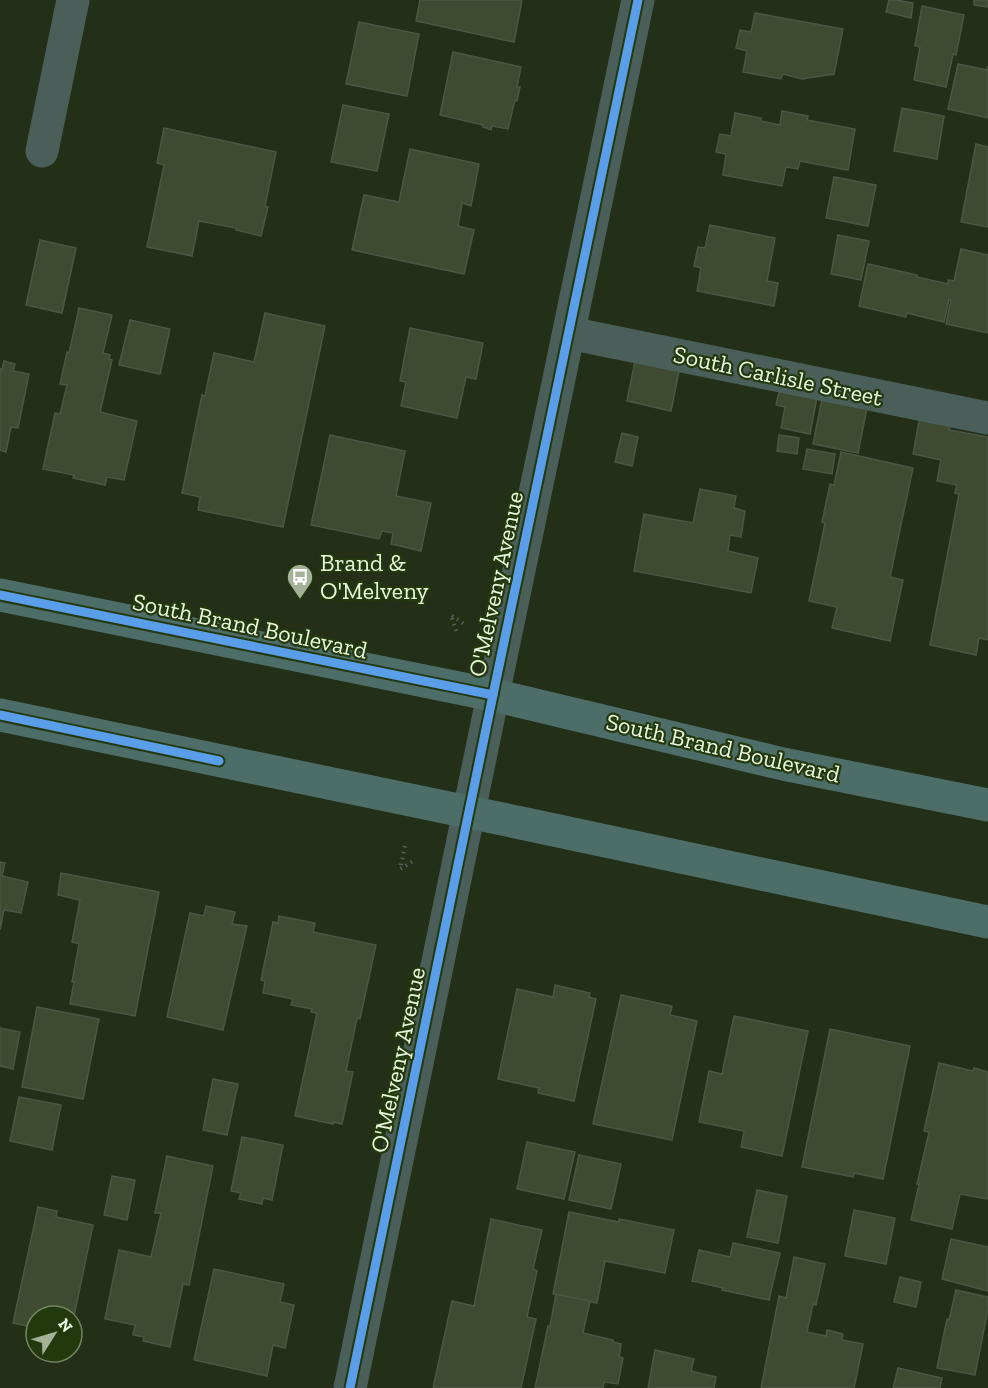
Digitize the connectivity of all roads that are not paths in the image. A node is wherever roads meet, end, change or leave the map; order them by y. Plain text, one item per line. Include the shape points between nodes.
1 (73, 0) edge
2 (638, 0) edge
3 (42, 151) dead end
4 (569, 333) junction
5 (988, 418) edge
6 (0, 595) edge
7 (493, 695) junction
8 (0, 715) edge
9 (988, 805) edge
10 (470, 812) junction
11 (988, 922) edge
12 (350, 1388) edge

1 - 3 street
2 - 4 street, O'Melveny Avenue
4 - 5 street, South Carlisle Street
4 - 7 street, O'Melveny Avenue
6 - 7 main road, South Brand Boulevard
7 - 9 main road, South Brand Boulevard via 783,764
7 - 10 street, O'Melveny Avenue
8 - 10 main road
10 - 11 main road
10 - 12 street, O'Melveny Avenue

